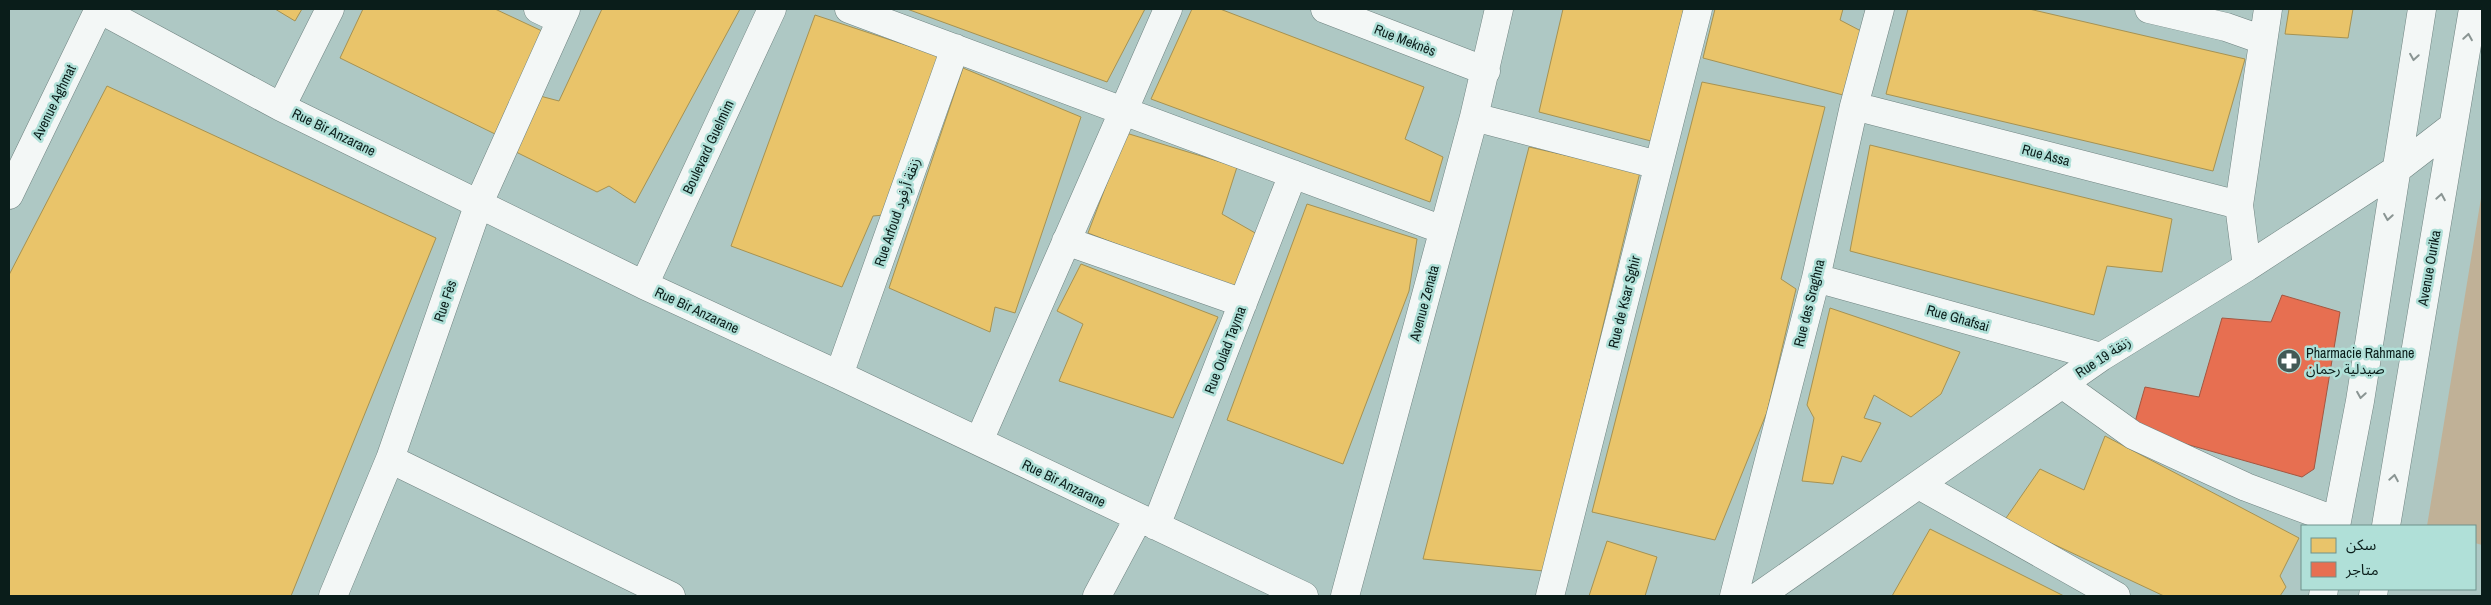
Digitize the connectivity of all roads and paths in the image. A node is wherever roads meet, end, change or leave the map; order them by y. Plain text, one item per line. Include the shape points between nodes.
1 (99, 9) edge
2 (330, 9) edge
3 (772, 9) edge
4 (849, 9) edge
5 (1168, 9) edge
6 (1499, 9) edge
7 (1698, 9) edge
8 (1880, 9) edge
9 (2149, 9) edge
10 (2268, 9) edge
11 (2422, 9) edge
12 (2473, 9) edge
13 (1333, 10) edge
14 (555, 12) edge
15 (2263, 40) junction
16 (954, 48) junction
17 (1486, 71) junction
18 (1854, 106) junction
19 (281, 107) junction
20 (1123, 110) junction
21 (1474, 117) junction
22 (2453, 126) junction
23 (1658, 166) junction
24 (2396, 170) junction
25 (1293, 174) junction
26 (9, 195) edge
27 (479, 203) junction
28 (2239, 205) junction
29 (1443, 230) junction
30 (1066, 241) junction
31 (2247, 267) junction
32 (1816, 278) junction
33 (644, 285) junction
34 (1243, 303) junction
35 (2101, 357) junction
36 (839, 375) junction
37 (2062, 384) junction
38 (979, 442) junction
39 (390, 459) junction
40 (1919, 485) junction
41 (1147, 522) junction
42 (2336, 524) edge
43 (2386, 525) edge
44 (1766, 595) edge
45 (333, 596) edge
46 (671, 596) edge
47 (1096, 596) edge
48 (1304, 596) edge
49 (1345, 596) edge
50 (1550, 596) edge
51 (1734, 596) edge
52 (2116, 596) edge

1 - 19 street, Rue Bir Anzarane
1 - 26 street, Avenue Aghmat
2 - 19 street
3 - 33 street, Boulevard Guelmim
4 - 16 street
5 - 20 street
6 - 17 street, Avenue Zenata
7 - 23 street, Rue de Ksar Sghir
8 - 18 street, Rue des Sraghna
9 - 15 street via 2226,27
10 - 15 street
11 -> 24 street
22 -> 12 street, Avenue Ourika
13 - 17 street, Rue Meknès
14 - 27 street, Rue Fès
15 - 28 street
16 - 20 street
16 - 36 street, Rue Arfoud زنقة أرفود
17 - 21 street, Avenue Zenata
18 - 28 street, Rue Assa
18 - 32 street, Rue des Sraghna
19 - 27 street, Rue Bir Anzarane
20 - 25 street
20 - 30 street
21 - 23 street
21 - 29 street, Avenue Zenata
22 - 24 street, Rue 19 زنقة
43 -> 22 street, Avenue Ourika
23 - 50 street, Rue de Ksar Sghir
24 - 31 street, Rue 19 زنقة
24 -> 42 street via 2360,401
25 - 29 street
25 - 34 street, Rue Oulad Tayma
27 - 33 street, Rue Bir Anzarane
27 - 39 street, Rue Fès
28 - 31 street
29 - 49 street, Avenue Zenata
30 - 34 street
30 - 38 street
31 - 35 street, Rue 19 زنقة
32 - 35 street, Rue Ghafsai
32 - 51 street, Rue des Sraghna
33 - 36 street, Rue Bir Anzarane
34 - 41 street, Rue Oulad Tayma
35 - 37 street, Rue 19 زنقة
36 - 38 street, Rue Bir Anzarane
37 - 40 street, Rue 19 زنقة
37 - 42 street via 2133,435
38 - 41 street, Rue Bir Anzarane
39 - 45 street, Rue Fès
39 - 46 street
40 - 44 street, Rue 19 زنقة
40 - 52 street
41 - 47 street, Rue Oulad Tayma
41 - 48 street, Rue Bir Anzarane

